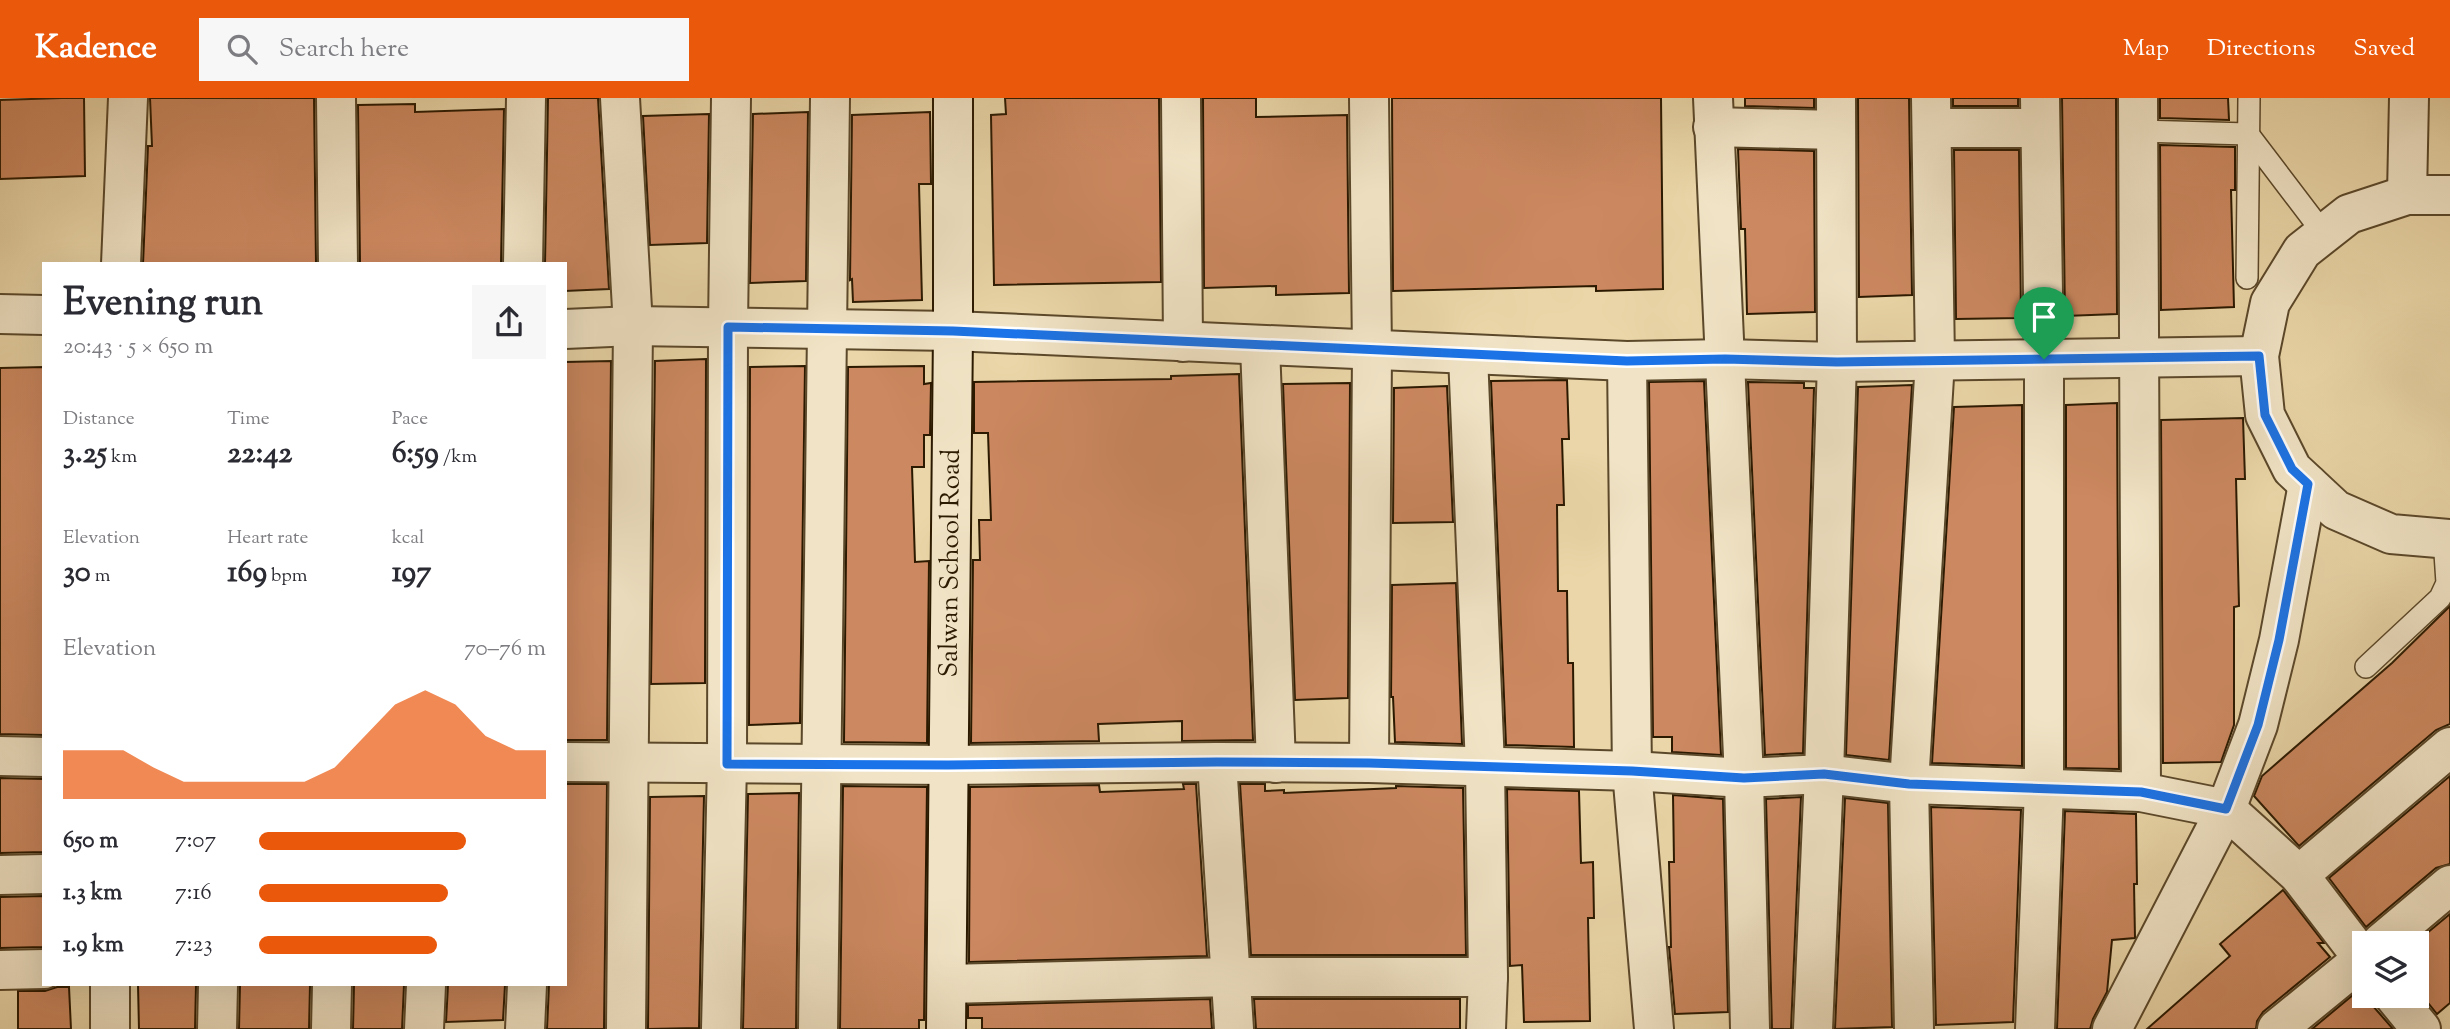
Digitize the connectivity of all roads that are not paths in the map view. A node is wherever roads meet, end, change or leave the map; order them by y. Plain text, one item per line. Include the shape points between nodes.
1 (128, 98) edge
2 (336, 98) edge
3 (526, 98) edge
4 (620, 98) edge
5 (732, 98) edge
6 (830, 98) edge
7 (953, 98) edge
8 (1181, 98) edge
9 (1369, 98) edge
10 (2249, 98) edge
11 (2409, 98) edge
12 (1713, 113) edge
13 (1931, 113) edge
14 (2040, 113) edge
15 (1836, 114) edge
16 (2138, 115) edge
17 (2248, 134) junction
18 (2407, 195) junction
19 (2450, 195) edge
20 (2325, 234) junction
21 (121, 262) edge
22 (338, 262) edge
23 (523, 262) edge
24 (2247, 278) dead end
25 (0, 314) edge
26 (42, 315) edge
27 (633, 326) junction
28 (728, 327) junction
29 (567, 329) edge
30 (828, 329) junction
31 (953, 331) junction
32 (1183, 342) junction
33 (1260, 346) junction
34 (1372, 351) junction
35 (1468, 355) junction
36 (2259, 356) junction
37 (2139, 357) junction
38 (1725, 359) junction
39 (2044, 359) junction
40 (1935, 360) junction
41 (1627, 361) junction
42 (1837, 362) junction
43 (2308, 484) junction
44 (2447, 538) edge
45 (2366, 667) dead end
46 (2450, 747) edge
47 (0, 756) edge
48 (42, 757) edge
49 (567, 762) edge
50 (1217, 762) junction
51 (629, 763) junction
52 (1276, 763) junction
53 (1369, 763) junction
54 (727, 764) junction
55 (822, 764) junction
56 (948, 765) junction
57 (1485, 766) junction
58 (1632, 771) junction
59 (1824, 774) junction
60 (1744, 778) junction
61 (1909, 784) junction
62 (2044, 788) junction
63 (2141, 792) junction
64 (2226, 809) junction
65 (42, 874) edge
66 (0, 875) edge
67 (2299, 875) junction
68 (2450, 885) edge
69 (2395, 931) edge
70 (2352, 943) edge
71 (42, 969) edge
72 (2352, 969) edge
73 (0, 970) edge
74 (1232, 976) junction
75 (1488, 977) junction
76 (947, 984) junction
77 (110, 986) edge
78 (218, 986) edge
79 (332, 986) edge
80 (426, 986) edge
81 (527, 986) edge
82 (2404, 1008) edge
83 (2450, 1018) edge
84 (110, 1029) edge
85 (217, 1029) edge
86 (331, 1029) edge
87 (424, 1029) edge
88 (525, 1029) edge
89 (626, 1029) edge
90 (721, 1029) edge
91 (818, 1029) edge
92 (946, 1029) edge
93 (1234, 1029) edge
94 (1486, 1029) edge
95 (1654, 1029) edge
96 (1750, 1029) edge
97 (1813, 1029) edge
98 (1914, 1029) edge
99 (2035, 1029) edge
100 (2112, 1029) edge
101 (2277, 1029) edge
102 (2421, 1029) edge
103 (2437, 1029) edge

1 - 21 street
2 - 22 street
3 - 23 street
4 - 27 street
5 - 28 street
6 - 30 street
7 - 31 street, Salwan School Road
8 - 32 street
9 - 34 street
10 - 17 lane
11 - 18 street
12 - 15 street
12 - 38 street
13 - 14 street
13 - 40 street
14 - 39 street
15 - 42 street
16 - 17 lane
16 - 37 street
17 - 20 lane
17 - 24 lane
18 - 19 street
18 - 20 street via 2349,214
20 - 36 street via 2302,251 2270,303
25 - 26 street
27 - 28 street
27 - 29 street
27 - 51 street
28 - 30 street
28 - 54 street
30 - 31 street
30 - 55 street
31 - 32 street
31 - 56 street, Salwan School Road
32 - 33 street
33 - 34 street
33 - 52 street
34 - 35 street
34 - 53 street
35 - 41 street
35 - 57 street
36 - 37 street
36 - 43 street via 2265,415 2292,469
37 - 39 street
37 - 63 street
38 - 41 street
38 - 42 street
38 - 60 street
39 - 40 street
39 - 62 street
40 - 42 street
40 - 61 street
41 - 58 street
42 - 59 street
43 - 44 street via 2336,510 2391,534
43 - 64 street via 2258,725
44 - 45 lane via 2447,583 2440,598
46 - 67 street
47 - 48 street
49 - 51 street
50 - 52 street
50 - 56 street
50 - 74 street
51 - 54 street
51 - 89 street
52 - 53 street
53 - 57 street
54 - 55 street
54 - 90 street
55 - 56 street
55 - 91 street
56 - 76 street, Salwan School Road
57 - 58 street
57 - 75 street
58 - 60 street
58 - 95 street
59 - 60 street
59 - 61 street
59 - 97 street
60 - 96 street
61 - 62 street
61 - 98 street
62 - 63 street
62 - 99 street
63 - 64 street
64 - 67 street
64 - 100 street
65 - 66 street
67 - 70 street
68 - 69 street
71 - 73 street
72 - 101 street
74 - 75 street
74 - 76 street
74 - 93 street
75 - 94 street
76 - 92 street, Salwan School Road
77 - 84 street
78 - 85 street
79 - 86 street
80 - 87 street
81 - 88 street
82 - 102 street
83 - 103 street

